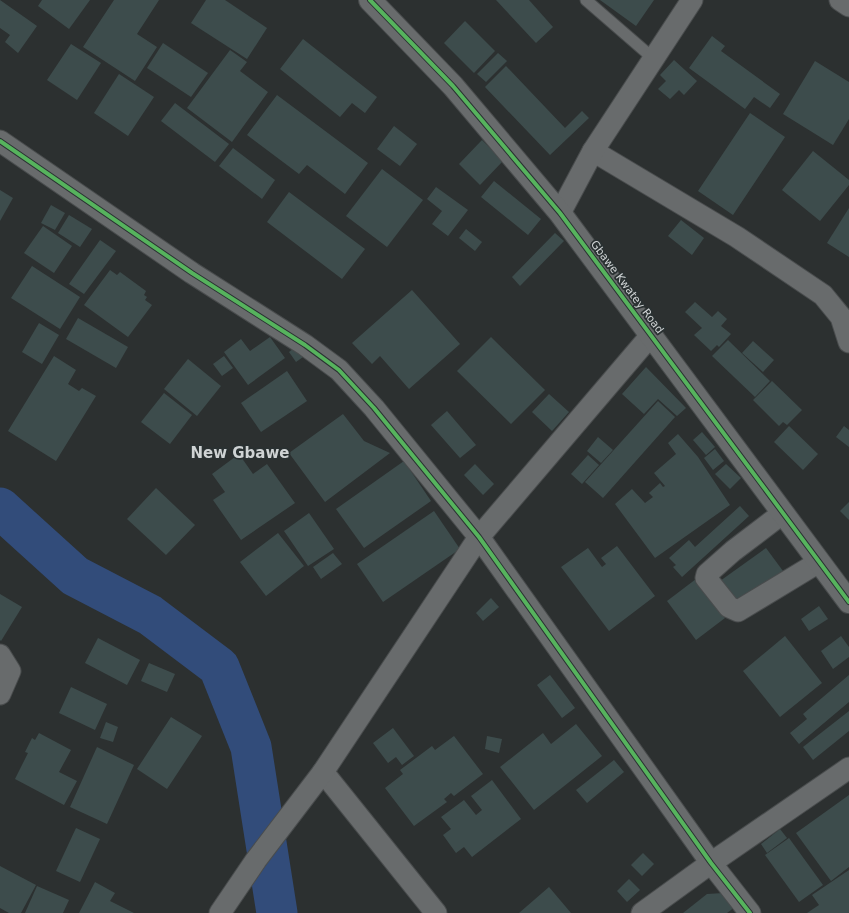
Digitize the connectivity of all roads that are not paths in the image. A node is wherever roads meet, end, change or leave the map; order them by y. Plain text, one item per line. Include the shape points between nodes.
1 (370, 0) edge
2 (586, 0) edge
3 (692, 0) edge
4 (840, 0) edge
5 (849, 6) edge
6 (654, 58) junction
7 (0, 141) edge
8 (593, 151) junction
9 (560, 213) junction
10 (652, 334) junction
11 (849, 342) edge
12 (783, 513) junction
13 (478, 537) junction
14 (819, 562) junction
15 (849, 602) edge
16 (0, 655) edge
17 (0, 694) edge
18 (849, 768) edge
19 (323, 772) junction
20 (711, 863) junction
21 (220, 913) edge
22 (436, 913) edge
23 (642, 913) edge
24 (750, 913) edge

1 - 9 street, Gbawe Kwatey Road via 453,86
2 - 6 lane
3 - 6 street
4 - 5 street
6 - 8 street
7 - 13 street via 339,370 374,408
8 - 9 street
8 - 11 street via 737,237 824,295 841,318
9 - 10 street, Gbawe Kwatey Road
10 - 12 street, Gbawe Kwatey Road
10 - 13 street
12 - 14 street, Gbawe Kwatey Road
12 - 14 street via 733,551 707,574 706,578 729,607 738,612
13 - 19 street
13 - 20 street
14 - 15 street, Gbawe Kwatey Road
16 - 17 street via 10,671
18 - 20 street
19 - 21 street via 256,860
19 - 22 street
20 - 23 street
20 - 24 street

